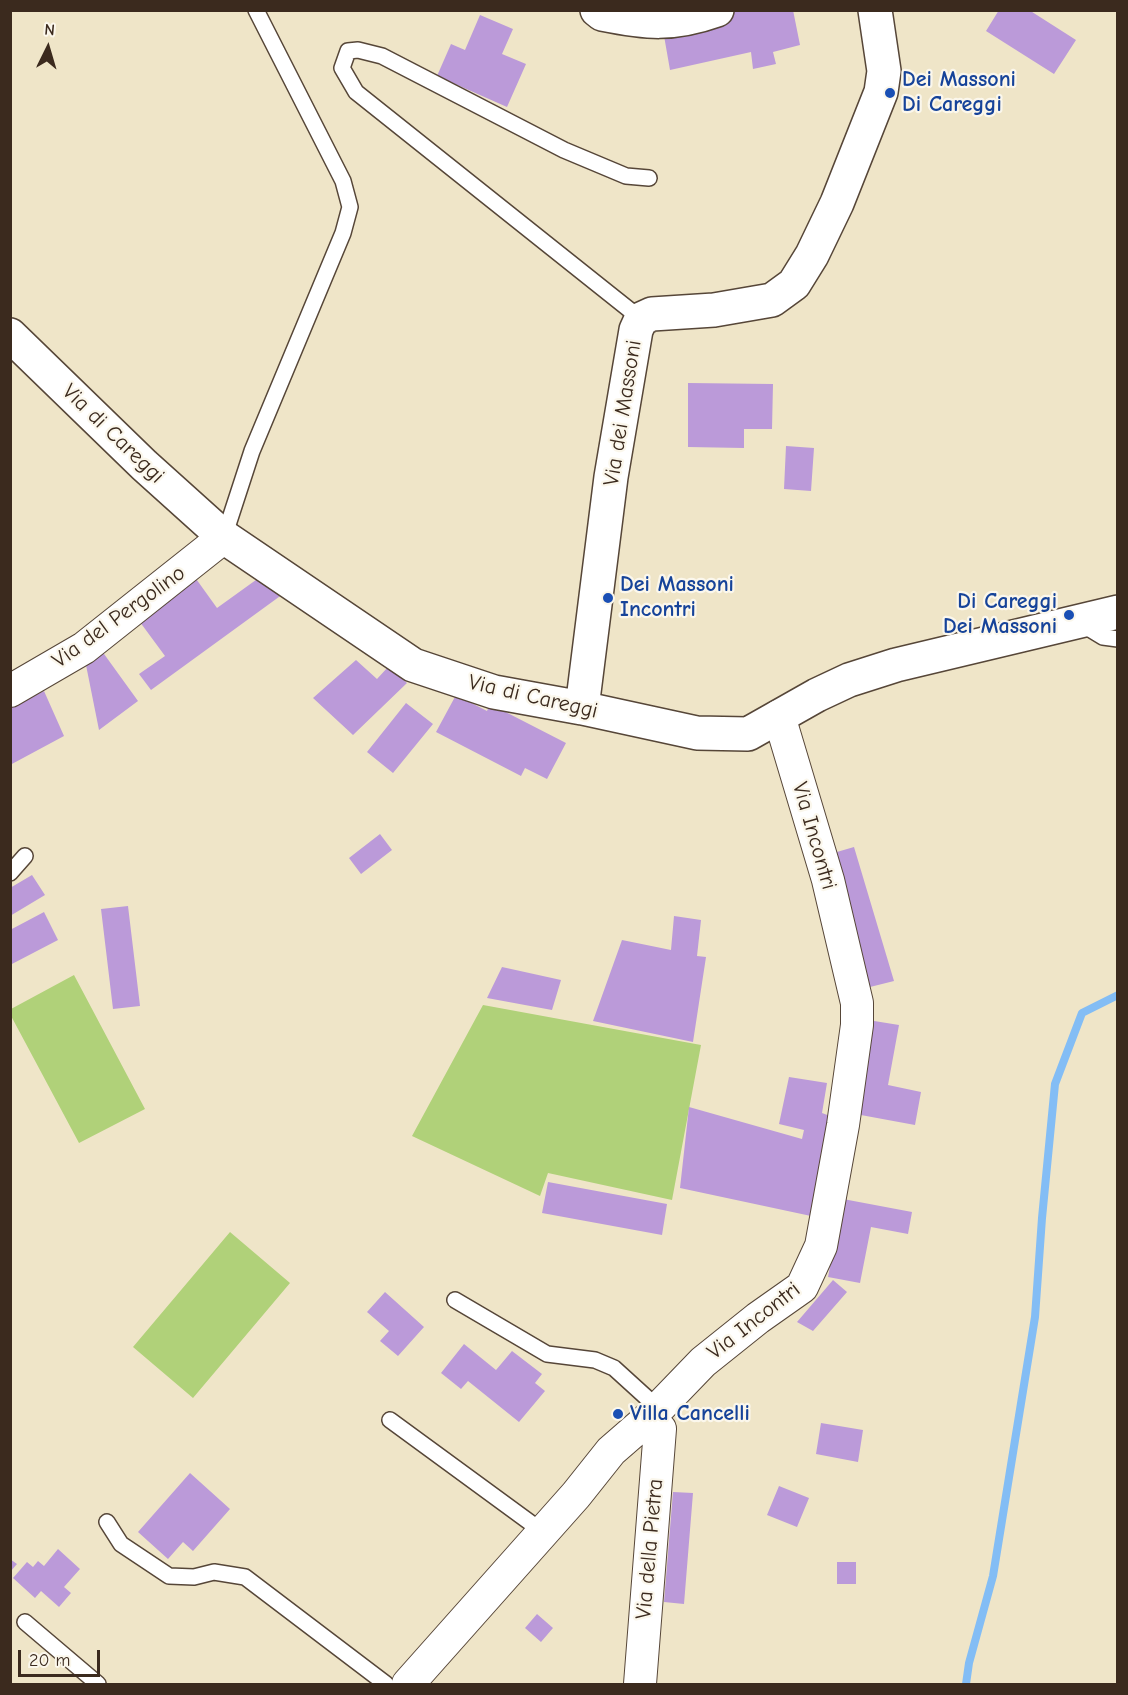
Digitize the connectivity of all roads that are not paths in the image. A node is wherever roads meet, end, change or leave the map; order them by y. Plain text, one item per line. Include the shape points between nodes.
1 (256, 10) edge
2 (597, 10) edge
3 (717, 10) edge
4 (875, 10) edge
5 (649, 178) dead end
6 (641, 319) junction
7 (10, 335) edge
8 (224, 537) junction
9 (1118, 612) edge
10 (1078, 622) junction
11 (1118, 639) edge
12 (10, 692) edge
13 (582, 708) junction
14 (779, 716) junction
15 (25, 856) dead end
16 (10, 873) edge
17 (454, 1300) dead end
18 (654, 1413) junction
19 (390, 1420) dead end
20 (107, 1522) dead end
21 (543, 1532) junction
22 (25, 1622) dead end
23 (98, 1684) edge
24 (386, 1684) edge
25 (408, 1684) edge
26 (640, 1684) edge

1 - 8 lane via 343,181 350,207 343,233 252,451
2 - 3 street via 642,22 673,22
4 - 6 street, Via dei Massoni via 884,71 881,92 837,203 794,284 772,300 714,310 652,314
5 - 6 lane via 626,176 564,150 382,56 348,51 342,68 356,92
6 - 13 street, Via dei Massoni via 611,477
7 - 8 street, Via di Careggi
8 - 12 street, Via del Pergolino via 84,648
8 - 13 street, Via di Careggi via 413,665 494,692
9 - 10 street, Via di Careggi
10 - 11 lane via 1102,637
10 - 14 street, Via di Careggi via 896,665 817,694
13 - 14 street, Via di Careggi via 697,733 748,734
14 - 18 street, Via Incontri via 828,880 857,1002 843,1125 821,1246 802,1287 702,1362
15 - 16 lane
17 - 18 lane via 548,1354 595,1360 614,1368
18 - 21 street, Via Incontri via 611,1451
18 - 26 street, Via della Pietra via 660,1429
19 - 21 lane
20 - 24 lane via 121,1544 169,1576 194,1577 214,1572 245,1577
21 - 25 street, Via Incontri
22 - 23 lane

